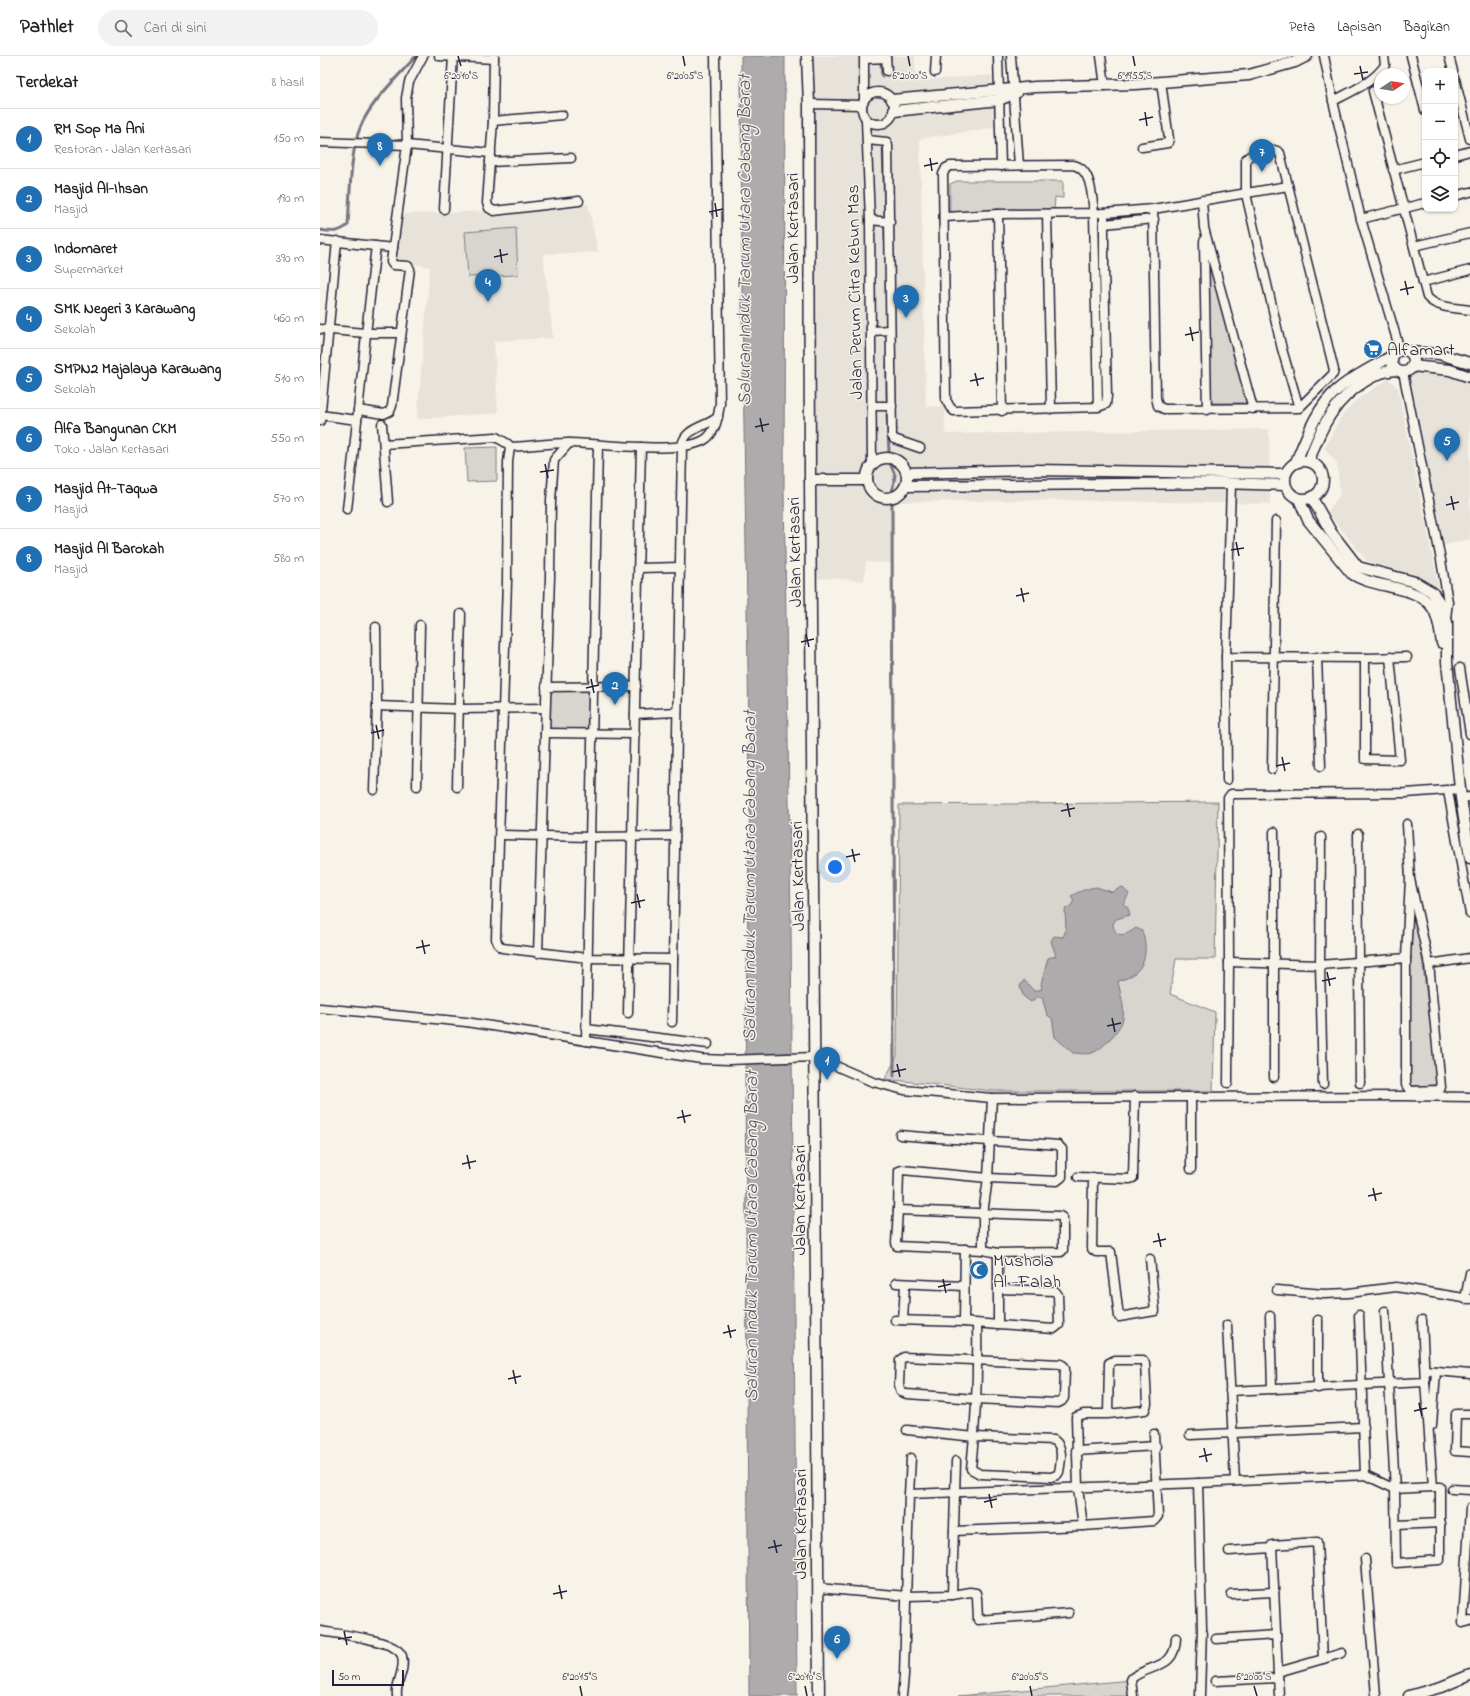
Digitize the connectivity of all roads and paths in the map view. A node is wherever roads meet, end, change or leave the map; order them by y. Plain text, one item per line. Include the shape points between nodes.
1 (423, 56) edge
2 (439, 56) edge
3 (453, 56) edge
4 (715, 56) edge
5 (807, 56) edge
6 (936, 56) edge
7 (998, 56) edge
8 (1012, 56) edge
9 (1102, 56) edge
10 (1308, 56) edge
11 (1324, 56) edge
12 (1384, 56) edge
13 (1411, 56) edge
14 (1449, 56) edge
15 (494, 57) edge
16 (886, 57) edge
17 (864, 58) edge
18 (1452, 68) edge
19 (887, 71) dead end
20 (935, 72) dead end
21 (1161, 82) junction
22 (1105, 86) junction
23 (1458, 91) edge
24 (1013, 92) junction
25 (1373, 92) dead end
26 (998, 95) junction
27 (892, 100) junction
28 (1333, 101) junction
29 (863, 102) junction
30 (809, 104) junction
31 (1423, 104) edge
32 (894, 111) junction
33 (562, 115) dead end
34 (866, 120) junction
35 (493, 121) junction
36 (1470, 139) edge
37 (867, 140) junction
38 (320, 142) edge
39 (407, 145) junction
40 (1142, 147) dead end
41 (448, 150) junction
42 (1470, 151) edge
43 (491, 153) junction
44 (1458, 154) edge
45 (571, 158) dead end
46 (490, 162) junction
47 (1422, 163) edge
48 (1018, 165) junction
49 (1001, 166) junction
50 (1393, 170) junction
51 (1288, 186) junction
52 (1470, 192) edge
53 (1246, 194) junction
54 (1458, 195) edge
55 (1202, 200) junction
56 (579, 201) dead end
57 (1422, 205) edge
58 (444, 209) dead end
59 (1153, 209) junction
60 (1404, 209) junction
61 (1094, 213) junction
62 (998, 214) junction
63 (1047, 214) junction
64 (1104, 214) junction
65 (945, 217) junction
66 (1154, 219) junction
67 (1361, 219) junction
68 (870, 220) junction
69 (890, 222) junction
70 (1104, 224) junction
71 (1204, 228) junction
72 (1470, 232) edge
73 (320, 240) edge
74 (337, 241) junction
75 (376, 246) junction
76 (1414, 246) junction
77 (393, 248) junction
78 (1470, 270) edge
79 (1423, 282) junction
80 (1470, 310) edge
81 (1095, 316) junction
82 (1106, 316) junction
83 (324, 330) edge
84 (890, 330) junction
85 (871, 331) junction
86 (365, 333) junction
87 (401, 333) junction
88 (1405, 351) junction
89 (1392, 356) junction
90 (1470, 363) edge
91 (1412, 366) junction
92 (1399, 371) junction
93 (1470, 377) edge
94 (872, 406) junction
95 (892, 406) junction
96 (1098, 407) junction
97 (1299, 408) junction
98 (1050, 409) junction
99 (1253, 409) junction
100 (358, 410) junction
101 (1207, 410) junction
102 (1002, 411) junction
103 (320, 415) edge
104 (718, 417) junction
105 (357, 420) junction
106 (320, 421) edge
107 (382, 424) dead end
108 (569, 443) junction
109 (384, 444) junction
110 (598, 445) junction
111 (682, 446) junction
112 (510, 447) junction
113 (641, 447) junction
114 (920, 448) dead end
115 (1309, 461) junction
116 (1296, 462) junction
117 (872, 464) junction
118 (986, 471) junction
119 (906, 473) junction
120 (810, 480) junction
121 (867, 480) junction
122 (1285, 480) junction
123 (1231, 484) junction
124 (987, 485) junction
125 (906, 486) junction
126 (1312, 498) junction
127 (1298, 499) junction
128 (388, 502) dead end
129 (347, 508) dead end
130 (1276, 521) dead end
131 (680, 567) junction
132 (639, 568) junction
133 (461, 614) dead end
134 (1447, 622) junction
135 (420, 625) dead end
136 (376, 626) dead end
137 (1226, 657) junction
138 (1274, 657) junction
139 (1317, 657) junction
140 (1390, 657) junction
141 (1407, 657) dead end
142 (1365, 658) junction
143 (1447, 662) junction
144 (1460, 668) dead end
145 (636, 686) junction
146 (546, 687) junction
147 (593, 687) junction
148 (377, 706) junction
149 (418, 707) junction
150 (545, 708) junction
151 (459, 709) junction
152 (504, 709) junction
153 (678, 712) junction
154 (635, 714) junction
155 (545, 733) junction
156 (592, 733) junction
157 (635, 734) junction
158 (1470, 734) edge
159 (1321, 766) dead end
160 (1272, 769) dead end
161 (1227, 780) dead end
162 (417, 786) dead end
163 (457, 786) dead end
164 (374, 790) dead end
165 (1448, 791) junction
166 (1464, 795) edge
167 (1407, 824) dead end
168 (1274, 832) dead end
169 (1358, 834) dead end
170 (500, 835) junction
171 (542, 836) junction
172 (675, 836) junction
173 (590, 837) junction
174 (632, 837) junction
175 (1321, 837) dead end
176 (1470, 858) edge
177 (1410, 879) junction
178 (1470, 914) edge
179 (538, 953) junction
180 (588, 958) junction
181 (1406, 958) junction
182 (1470, 958) edge
183 (630, 959) junction
184 (673, 959) junction
185 (1229, 962) junction
186 (1359, 963) junction
187 (1274, 964) junction
188 (1428, 964) junction
189 (1320, 965) junction
190 (320, 1008) edge
191 (628, 1013) dead end
192 (672, 1022) dead end
193 (586, 1029) junction
194 (586, 1041) junction
195 (708, 1044) dead end
196 (815, 1057) junction
197 (1274, 1077) dead end
198 (1228, 1083) dead end
199 (1360, 1083) dead end
200 (1323, 1084) dead end
201 (1135, 1096) junction
202 (1191, 1097) junction
203 (1470, 1097) edge
204 (992, 1098) junction
205 (900, 1135) dead end
206 (989, 1139) junction
207 (1191, 1169) dead end
208 (1078, 1177) dead end
209 (1093, 1177) junction
210 (988, 1178) junction
211 (898, 1210) junction
212 (983, 1214) junction
213 (965, 1249) junction
214 (983, 1250) junction
215 (998, 1253) junction
216 (1150, 1259) dead end
217 (1470, 1273) edge
218 (896, 1283) dead end
219 (905, 1285) junction
220 (964, 1286) junction
221 (999, 1289) junction
222 (1277, 1290) dead end
223 (1468, 1299) edge
224 (1385, 1311) dead end
225 (1359, 1315) dead end
226 (1270, 1316) dead end
227 (1318, 1320) dead end
228 (1422, 1320) dead end
229 (964, 1322) junction
230 (977, 1324) junction
231 (998, 1325) junction
232 (1226, 1325) dead end
233 (978, 1360) junction
234 (1425, 1370) junction
235 (1436, 1371) junction
236 (1470, 1374) edge
237 (1425, 1382) junction
238 (1388, 1383) junction
239 (1362, 1385) junction
240 (1318, 1388) junction
241 (1272, 1389) junction
242 (1230, 1391) junction
243 (976, 1400) junction
244 (1108, 1414) junction
245 (1470, 1414) edge
246 (1364, 1427) junction
247 (907, 1430) dead end
248 (1233, 1433) junction
249 (1154, 1434) dead end
250 (1190, 1435) dead end
251 (975, 1437) junction
252 (1156, 1446) junction
253 (1076, 1451) junction
254 (1470, 1452) edge
255 (1430, 1456) junction
256 (911, 1458) dead end
257 (956, 1461) dead end
258 (1365, 1475) junction
259 (1235, 1481) junction
260 (1198, 1483) junction
261 (1157, 1484) junction
262 (1433, 1487) junction
263 (1078, 1488) junction
264 (1395, 1489) junction
265 (1452, 1489) dead end
266 (1470, 1490) edge
267 (909, 1494) junction
268 (954, 1494) junction
269 (1470, 1508) edge
270 (1441, 1523) junction
271 (1396, 1525) junction
272 (1083, 1526) junction
273 (1469, 1526) edge
274 (954, 1531) junction
275 (1272, 1548) junction
276 (1229, 1551) dead end
277 (1365, 1559) dead end
278 (1468, 1563) edge
279 (818, 1588) junction
280 (1274, 1592) junction
281 (1231, 1594) dead end
282 (952, 1595) junction
283 (906, 1596) junction
284 (1069, 1613) dead end
285 (1470, 1621) edge
286 (320, 1631) edge
287 (1276, 1635) junction
288 (1176, 1638) dead end
289 (1216, 1639) dead end
290 (1342, 1653) dead end
291 (1323, 1659) junction
292 (1278, 1675) junction
293 (1470, 1675) edge
294 (1215, 1681) dead end
295 (1429, 1694) edge
296 (397, 1696) edge
297 (819, 1696) edge
298 (902, 1696) edge
299 (1133, 1696) edge
300 (1200, 1696) edge
301 (1279, 1696) edge
302 (1376, 1696) edge
303 (1409, 1696) edge

1 - 39 street via 409,82 406,98
2 - 3 street
3 - 15 street
3 - 41 street
4 - 104 street via 720,404
5 - 30 street, Jalan Kertasari
6 - 20 street
7 - 26 street
8 - 24 street
9 - 22 street
10 - 21 street via 1249,75
11 - 28 street
12 - 28 street via 1386,65 1381,71 1355,90
13 - 31 street
14 - 18 street
15 - 35 street
16 - 17 street
16 - 19 street
17 - 29 street, Jalan Perum Citra Kebun Mas
21 - 22 street
21 - 40 street via 1168,143
22 - 24 street via 1035,87
23 - 36 street
24 - 26 street
24 - 48 street
25 - 50 street
26 - 27 street
26 - 32 street
26 - 49 street
27 - 29 street via 878,92 872,93
27 - 32 street
28 - 67 street
29 - 30 street
29 - 34 street, Jalan Perum Citra Kebun Mas via 862,110
30 - 120 street, Jalan Kertasari
32 - 34 street via 890,119 881,124
33 - 35 street
34 - 37 street, Jalan Perum Citra Kebun Mas
35 - 43 street
37 - 68 street, Jalan Perum Citra Kebun Mas
37 - 69 street via 888,144
38 - 39 street
39 - 41 street
39 - 77 street
41 - 43 street
41 - 58 street
42 - 44 street
43 - 46 street
45 - 46 street
46 - 56 street via 487,203 494,211
47 - 50 street
48 - 49 street
48 - 61 street via 1080,166 1090,186
49 - 65 street via 946,168 943,174
50 - 60 street
51 - 53 street
51 - 53 street via 1280,153 1272,149 1246,159
51 - 97 street via 1334,370 1334,374
52 - 54 street
53 - 55 street
53 - 97 street via 1282,349
55 - 59 street
55 - 71 street
57 - 60 street
59 - 64 street
59 - 66 street
60 - 67 street
60 - 76 street
61 - 63 street
61 - 64 street
61 - 81 street
62 - 63 street
62 - 65 street
62 - 102 street
63 - 98 street
64 - 70 street
65 - 102 street via 946,400 954,411
66 - 70 street
66 - 101 street via 1158,406 1164,409
67 - 88 street
68 - 69 street
68 - 85 street, Jalan Perum Citra Kebun Mas
69 - 84 street
70 - 82 street
71 - 99 street
71 - 101 street
72 - 76 street
73 - 74 street
74 - 75 street
74 - 83 street
75 - 77 street
75 - 86 street
76 - 79 street
77 - 87 street via 391,264 408,266 410,269
78 - 79 street
79 - 80 street via 1427,297 1432,303
81 - 82 street
81 - 96 street
82 - 96 street via 1108,396 1106,404
83 - 86 street
83 - 103 street
84 - 85 street
84 - 95 street
85 - 94 street, Jalan Perum Citra Kebun Mas
86 - 87 street
86 - 100 street
87 - 100 street via 398,369 390,411 384,414
88 - 89 street
88 - 90 street via 1439,354
88 - 91 street via 1414,359
89 - 92 street via 1392,364
89 - 116 street via 1356,376 1336,391 1319,412
91 - 92 street via 1410,369
91 - 93 street via 1450,370
92 - 115 street via 1384,371 1345,396 1322,428
92 - 134 street via 1441,560 1448,602
94 - 95 street
94 - 117 street, Jalan Perum Citra Kebun Mas
95 - 114 street via 892,436
96 - 98 street
97 - 99 street
98 - 102 street
99 - 101 street
100 - 105 street
103 - 105 street
103 - 106 street
104 - 111 street via 689,433
104 - 111 street via 707,438 692,446
105 - 129 street
107 - 109 street
108 - 110 street
108 - 112 street
108 - 146 street via 554,460
109 - 112 street via 496,437
109 - 128 street
110 - 113 street
110 - 147 street
111 - 113 street
111 - 131 street
112 - 152 street
113 - 132 street
115 - 116 street
115 - 126 street via 1320,469 1323,482
116 - 122 street via 1287,469
117 - 119 street via 880,458 891,458 904,466
117 - 121 street
118 - 119 street
118 - 122 street via 1036,470
118 - 124 street
119 - 125 street
120 - 121 street
120 - 196 street, Jalan Kertasari
121 - 125 street via 872,492 883,498 896,496
122 - 123 street
122 - 127 street via 1293,496
123 - 124 street
123 - 137 street
124 - 125 street
126 - 127 street
126 - 134 street via 1331,532 1358,567 1415,582 1432,592 1442,606
127 - 143 street via 1308,520 1351,573 1383,586 1419,595 1432,607
130 - 138 street
131 - 132 street
131 - 153 street
132 - 145 street
133 - 151 street
134 - 143 street
135 - 149 street
136 - 148 street
137 - 138 street
137 - 161 street
138 - 139 street
138 - 160 street
139 - 142 street
139 - 159 street
140 - 141 street
140 - 142 street
140 - 142 street via 1400,760 1365,759
143 - 166 street
144 - 158 street
145 - 147 street
145 - 154 street
146 - 147 street
146 - 150 street
147 - 156 street
148 - 149 street
148 - 164 street
149 - 151 street
149 - 162 street
150 - 152 street
150 - 155 street
151 - 152 street
151 - 163 street
152 - 170 street
153 - 154 street
153 - 172 street
154 - 157 street
155 - 156 street
155 - 171 street
156 - 157 street
156 - 173 street
157 - 174 street
165 - 166 street
165 - 178 street
165 - 185 street via 1231,794 1228,798
166 - 176 street
167 - 177 street
168 - 187 street
169 - 186 street
170 - 171 street
170 - 179 street via 496,939 502,948
171 - 173 street
171 - 179 street
172 - 174 street
172 - 184 street
173 - 174 street
173 - 180 street
174 - 183 street
175 - 189 street
177 - 181 street
177 - 188 street
179 - 180 street
180 - 183 street
180 - 193 street
181 - 186 street
181 - 188 street via 1406,1085 1410,1091 1440,1090 1441,1087
182 - 188 street
183 - 184 street
183 - 191 street
184 - 192 street
185 - 187 street
185 - 198 street
186 - 189 street
186 - 199 street
187 - 189 street
187 - 197 street
189 - 200 street
190 - 194 street via 466,1022
193 - 194 street
193 - 195 street
194 - 196 street via 704,1059
196 - 204 street via 873,1082 904,1090
196 - 279 street, Jalan Kertasari
201 - 202 street
201 - 204 street
201 - 209 street via 1134,1178
202 - 203 street
202 - 207 street
204 - 206 street
205 - 206 street
206 - 210 street
206 - 210 street via 1058,1145 1062,1149 1062,1177 1057,1181
208 - 209 street
209 - 216 street via 1092,1249 1096,1252 1111,1252 1119,1317 1155,1311
210 - 211 street via 901,1170
210 - 212 street
211 - 212 street
211 - 213 street via 897,1246
212 - 214 street
212 - 215 street via 1063,1218 1061,1252
213 - 214 street
213 - 220 street
214 - 215 street
215 - 221 street
217 - 223 street
218 - 219 street
219 - 220 street
219 - 229 street via 899,1320
220 - 229 street
221 - 231 street
221 - 231 street via 1055,1291 1060,1325 1054,1329
222 - 223 street via 1324,1294 1396,1287
224 - 238 street
225 - 239 street
226 - 241 street
227 - 240 street
228 - 234 street
229 - 230 street
230 - 231 street
230 - 233 street
232 - 242 street
233 - 243 street
233 - 243 street via 904,1357 900,1360 901,1392
233 - 243 street via 1061,1364 1065,1369 1064,1398 1058,1403
234 - 235 street
234 - 237 street
235 - 236 street
235 - 255 street
237 - 238 street
237 - 255 street
238 - 239 street
238 - 264 street
239 - 240 street
239 - 246 street
240 - 241 street
241 - 242 street
242 - 248 street
243 - 251 street
244 - 244 street via 1110,1363 1115,1360 1143,1360 1146,1409
244 - 253 street via 1084,1414 1076,1417
245 - 254 street via 1456,1414 1455,1451
246 - 248 street
246 - 258 street
247 - 251 street
248 - 250 street
248 - 259 street
249 - 252 street
251 - 251 street via 971,1469 975,1472 1051,1477 1059,1472 1061,1447 1054,1440
252 - 253 street
252 - 261 street
253 - 263 street
255 - 262 street
256 - 267 street
257 - 268 street
258 - 259 street
258 - 264 street
259 - 260 street
260 - 261 street
260 - 300 street via 1202,1628
261 - 263 street
261 - 272 street via 1158,1516 1154,1521
262 - 264 street
262 - 270 street via 1440,1487
263 - 268 street
263 - 272 street
264 - 271 street
265 - 266 street
267 - 268 street
267 - 283 street
268 - 274 street
269 - 273 street
270 - 271 street
270 - 271 street via 1440,1560 1396,1563
272 - 274 street
273 - 278 street
274 - 282 street
275 - 276 street
275 - 280 street
275 - 291 street via 1272,1545 1318,1542
277 - 302 street
278 - 285 street via 1463,1623
279 - 283 street
279 - 297 street, Jalan Kertasari
280 - 281 street
280 - 287 street
282 - 283 street
282 - 284 street via 976,1593 978,1620
283 - 298 street
286 - 296 street via 377,1641 396,1649 402,1655 403,1670
287 - 289 street
287 - 292 street
288 - 299 street via 1173,1652 1166,1663 1132,1678
290 - 291 street
291 - 292 street
292 - 294 street
292 - 301 street
293 - 295 street
295 - 303 street

